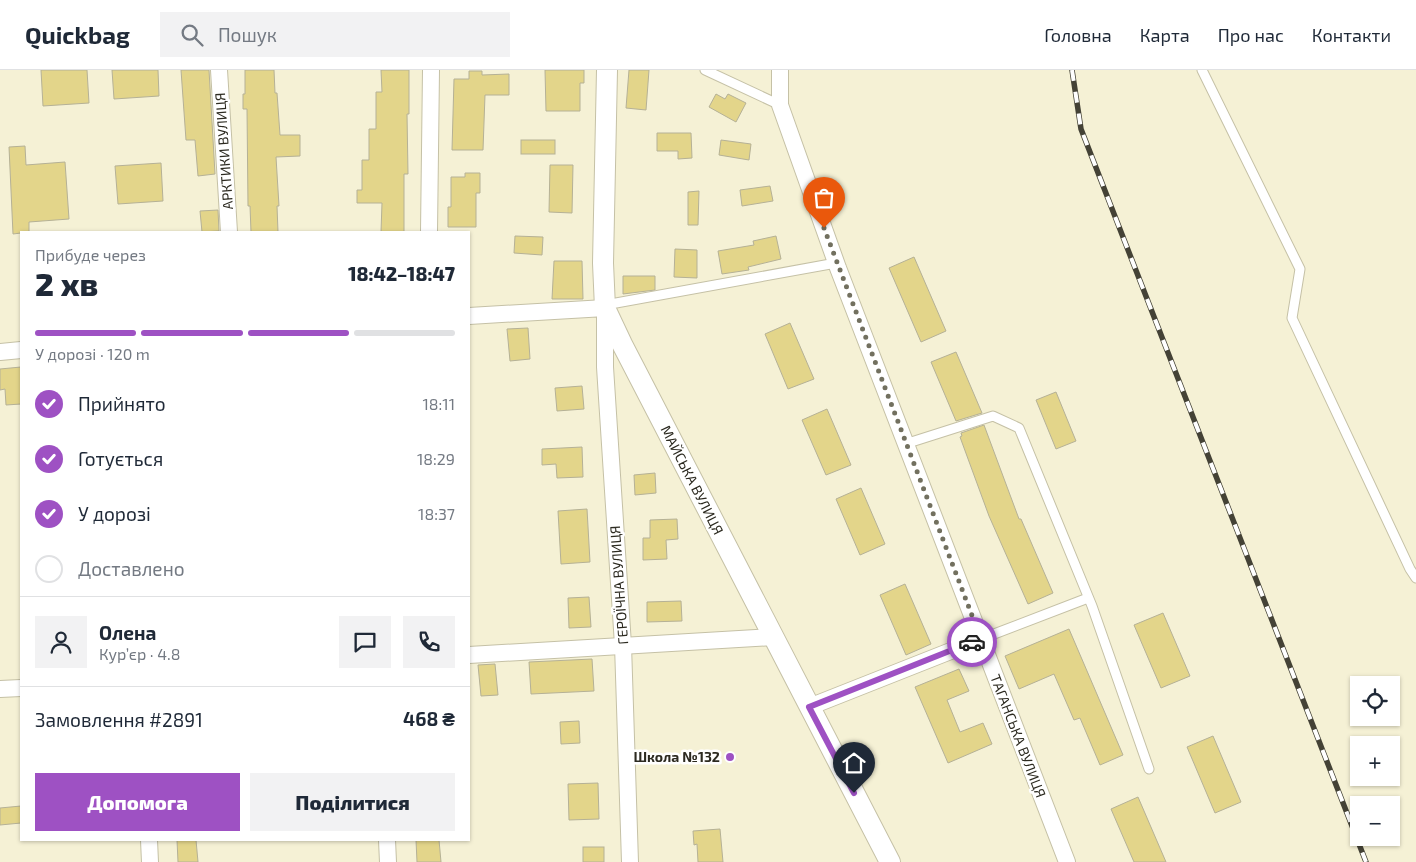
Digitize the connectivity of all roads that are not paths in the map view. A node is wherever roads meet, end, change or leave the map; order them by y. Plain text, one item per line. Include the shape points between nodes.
1 (218, 70) edge
2 (431, 70) edge
3 (607, 70) edge
4 (705, 70) edge
5 (780, 70) edge
6 (1202, 70) edge
7 (780, 105) junction
8 (230, 231) edge
9 (429, 231) edge
10 (836, 263) junction
11 (605, 307) junction
12 (470, 316) edge
13 (20, 350) edge
14 (0, 352) edge
15 (906, 444) junction
16 (1416, 578) edge
17 (1088, 598) junction
18 (773, 637) junction
19 (981, 639) junction
20 (623, 645) junction
21 (470, 655) edge
22 (20, 688) edge
23 (0, 689) edge
24 (809, 707) junction
25 (1149, 769) dead end
26 (149, 841) edge
27 (387, 841) edge
28 (150, 862) edge
29 (388, 862) edge
30 (630, 862) edge
31 (890, 862) edge
32 (1067, 862) edge

1 - 8 street, АРКТИКИ ВУЛИЦЯ
2 - 9 street
3 - 11 street, МАЙСЬКА ВУЛИЦЯ
4 - 7 lane
5 - 7 street, ТАГАНСЬКА ВУЛИЦЯ
6 - 16 lane via 1300,269 1292,318
7 - 10 street, ТАГАНСЬКА ВУЛИЦЯ
10 - 11 lane
10 - 15 street, ТАГАНСЬКА ВУЛИЦЯ
11 - 12 street
11 - 18 street, МАЙСЬКА ВУЛИЦЯ
11 - 20 street, ГЕРОЇЧНА ВУЛИЦЯ via 605,367
13 - 14 street
15 - 17 lane via 993,416 1019,428
15 - 19 street, ТАГАНСЬКА ВУЛИЦЯ
17 - 19 lane
17 - 25 lane
18 - 20 street
18 - 24 street, МАЙСЬКА ВУЛИЦЯ
19 - 24 street
19 - 32 street, ТАГАНСЬКА ВУЛИЦЯ
20 - 21 street
20 - 30 street, ГЕРОЇЧНА ВУЛИЦЯ
22 - 23 street
24 - 31 street, МАЙСЬКА ВУЛИЦЯ
26 - 28 street
27 - 29 street

